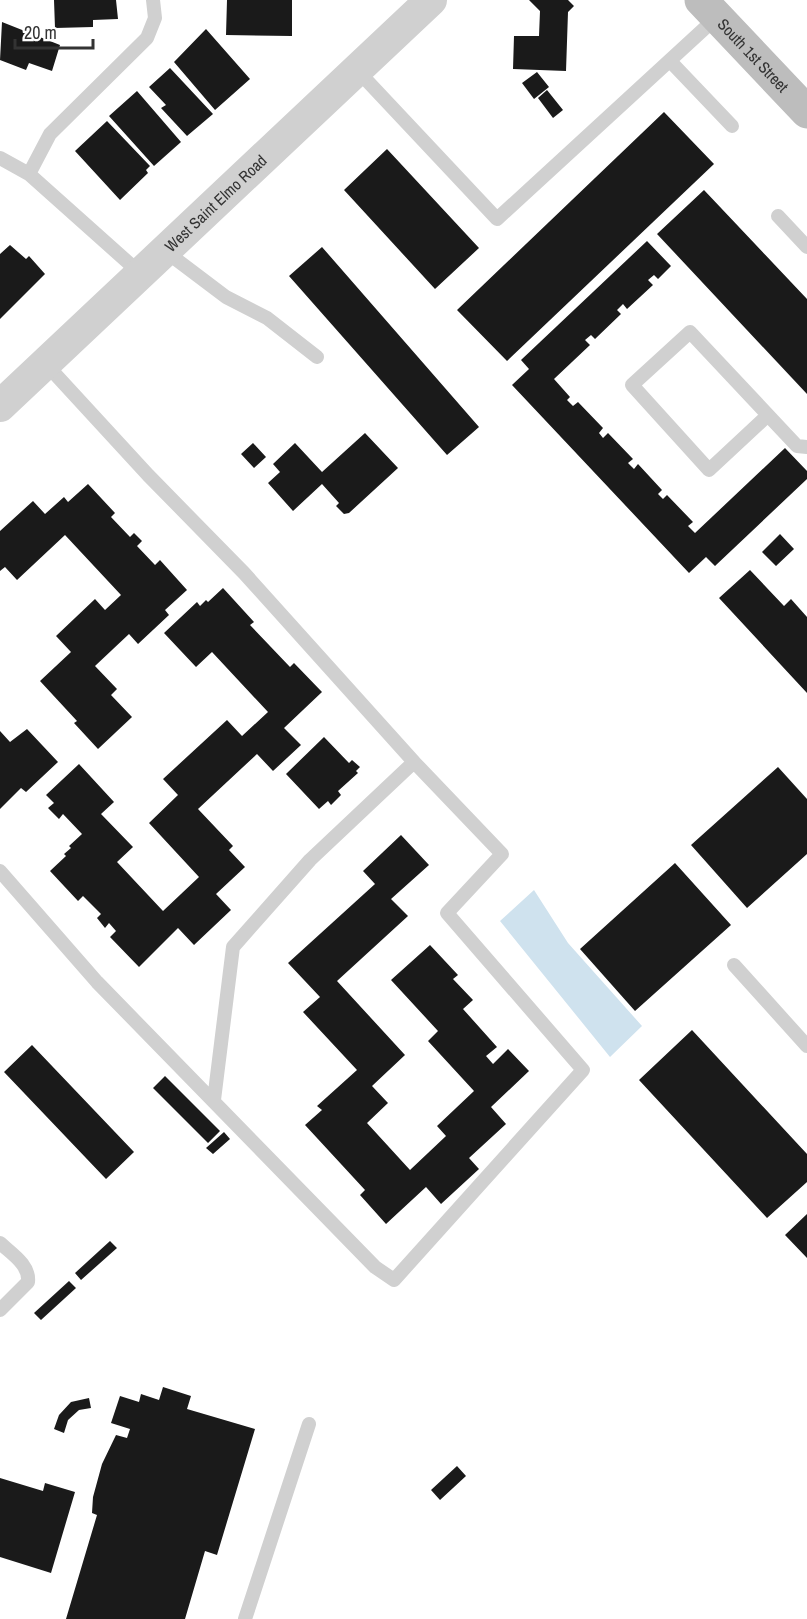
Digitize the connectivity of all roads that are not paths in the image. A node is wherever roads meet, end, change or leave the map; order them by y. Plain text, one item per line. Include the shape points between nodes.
1 (153, 0) edge
2 (428, 1) edge
3 (709, 8) edge
4 (670, 61) junction
5 (357, 70) junction
6 (807, 112) edge
7 (732, 126) dead end
8 (0, 158) edge
9 (29, 174) junction
10 (778, 216) dead end
11 (807, 248) edge
12 (165, 251) junction
13 (141, 274) junction
14 (317, 357) dead end
15 (45, 363) junction
16 (0, 406) edge
17 (768, 415) junction
18 (807, 447) edge
19 (414, 762) junction
20 (0, 871) edge
21 (734, 965) dead end
22 (807, 1046) edge
23 (214, 1100) junction
24 (0, 1243) edge
25 (0, 1310) edge
26 (309, 1424) dead end
27 (245, 1619) edge

1 - 9 lane via 155,18 147,38 50,134
2 - 5 street, West Saint Elmo Road
3 - 4 lane
3 - 6 main road, South 1st Street
4 - 5 lane via 497,219
4 - 7 lane
5 - 12 street, West Saint Elmo Road
8 - 9 lane
9 - 13 lane
10 - 11 lane
12 - 13 street, West Saint Elmo Road
12 - 14 lane via 226,297 267,318
13 - 15 street, West Saint Elmo Road
15 - 16 street, West Saint Elmo Road
15 - 19 lane via 244,573
17 - 17 lane via 690,332 632,385 709,470
17 - 18 lane via 796,446
19 - 23 lane via 309,860 233,947
19 - 23 lane via 502,854 447,913 583,1070 394,1280 375,1267
20 - 23 lane via 97,982
21 - 22 lane
24 - 25 lane via 26,1267 29,1275 28,1282
26 - 27 lane

